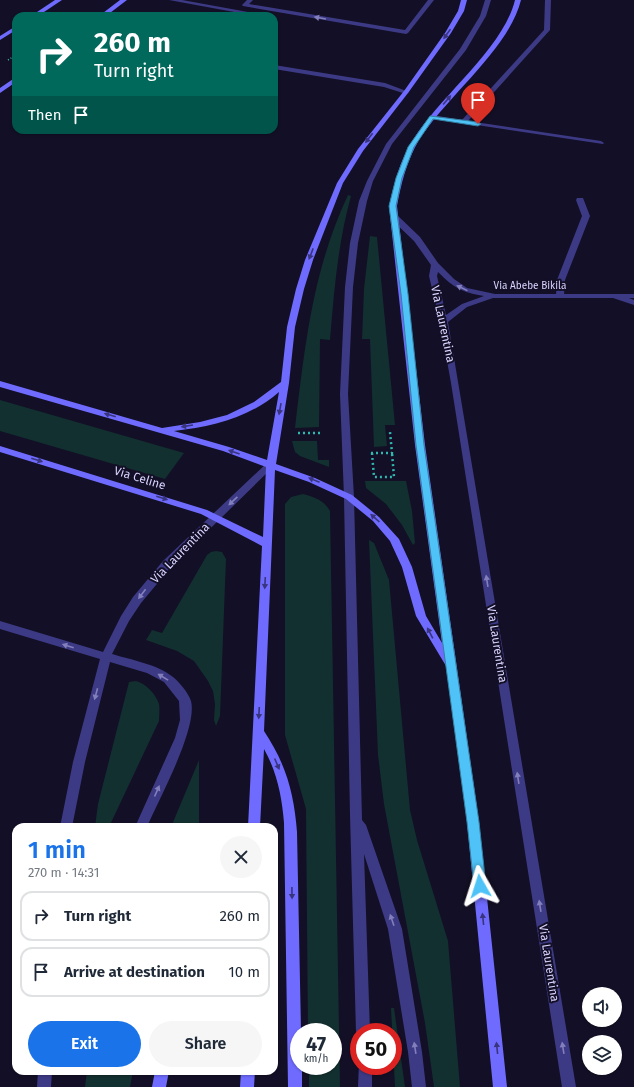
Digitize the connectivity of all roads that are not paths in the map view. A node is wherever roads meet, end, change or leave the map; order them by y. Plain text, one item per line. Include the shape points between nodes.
1 (58, 0) edge
2 (124, 0) edge
3 (172, 0) edge
4 (250, 0) edge
5 (431, 0) edge
6 (464, 0) edge
7 (488, 0) edge
8 (518, 0) edge
9 (548, 0) edge
10 (40, 12) edge
11 (108, 12) edge
12 (245, 12) dead end
13 (12, 30) edge
14 (1, 36) edge
15 (278, 67) edge
16 (12, 82) edge
17 (0, 91) edge
18 (406, 92) junction
19 (432, 117) junction
20 (463, 122) junction
21 (601, 143) dead end
22 (580, 200) dead end
23 (393, 216) junction
24 (435, 265) junction
25 (560, 295) junction
26 (495, 296) junction
27 (616, 296) junction
28 (634, 296) edge
29 (634, 303) edge
30 (444, 322) junction
31 (285, 383) junction
32 (0, 384) edge
33 (160, 430) junction
34 (0, 449) edge
35 (271, 464) junction
36 (349, 497) junction
37 (215, 517) junction
38 (267, 544) junction
39 (0, 625) edge
40 (106, 656) junction
41 (451, 666) junction
42 (258, 731) junction
43 (356, 815) junction
44 (67, 823) edge
45 (143, 823) edge
46 (254, 823) edge
47 (364, 1023) edge
48 (46, 1075) edge
49 (161, 1075) edge
50 (248, 1075) edge
51 (365, 1075) edge
52 (44, 1087) edge
53 (159, 1087) edge
54 (247, 1087) edge
55 (295, 1087) edge
56 (365, 1087) edge
57 (419, 1087) edge
58 (500, 1087) edge
59 (569, 1087) edge

1 - 10 main road
2 - 11 main road
3 - 12 street
5 -> 4 street via 406,32 245,5
6 -> 18 main road via 454,24
7 - 36 street via 483,16 463,50 389,144 372,176 363,201 348,287 344,394
19 -> 8 main road via 486,55 509,24 516,12
9 - 20 street via 547,30
13 - 14 main road
15 - 18 street via 384,85
16 - 17 main road
18 -> 31 main road via 360,150 334,197 300,289 291,327
19 - 20 street
19 - 23 main road via 411,147 403,165 394,196
20 - 21 street
22 - 25 street via 586,216 561,280
23 - 24 street via 417,239
23 - 41 main road via 420,445
26 -> 24 street, Via Abebe Bikila via 458,286
24 - 30 street, Via Laurentina via 433,276
25 - 26 street, Via Abebe Bikila
25 - 27 street, Via Abebe Bikila
26 - 30 street via 469,302 458,308
27 - 28 street, Via Abebe Bikila
27 - 29 street
59 -> 30 street, Via Laurentina
31 -> 33 main road via 258,405 237,414 198,425
31 -> 35 main road
33 -> 32 main road
35 -> 33 main road
34 -> 37 main road, Via Celine via 166,499
36 -> 35 main road
35 -> 37 street, Via Laurentina
35 - 38 main road
41 -> 36 main road via 421,616 407,567 394,538
36 - 43 street
37 - 38 main road, Via Celine
37 -> 40 street, Via Laurentina via 153,580 125,619
38 -> 42 main road
40 -> 39 street
40 -> 44 street, Via Laurentina via 80,755
45 -> 40 street via 184,730 185,701 174,685 161,675
58 -> 41 main road via 473,822
42 - 46 main road
42 -> 55 main road via 279,766 289,808
43 - 47 street
57 -> 43 street via 395,929
48 - 52 street
49 - 53 main road
50 - 54 main road
51 - 56 street

